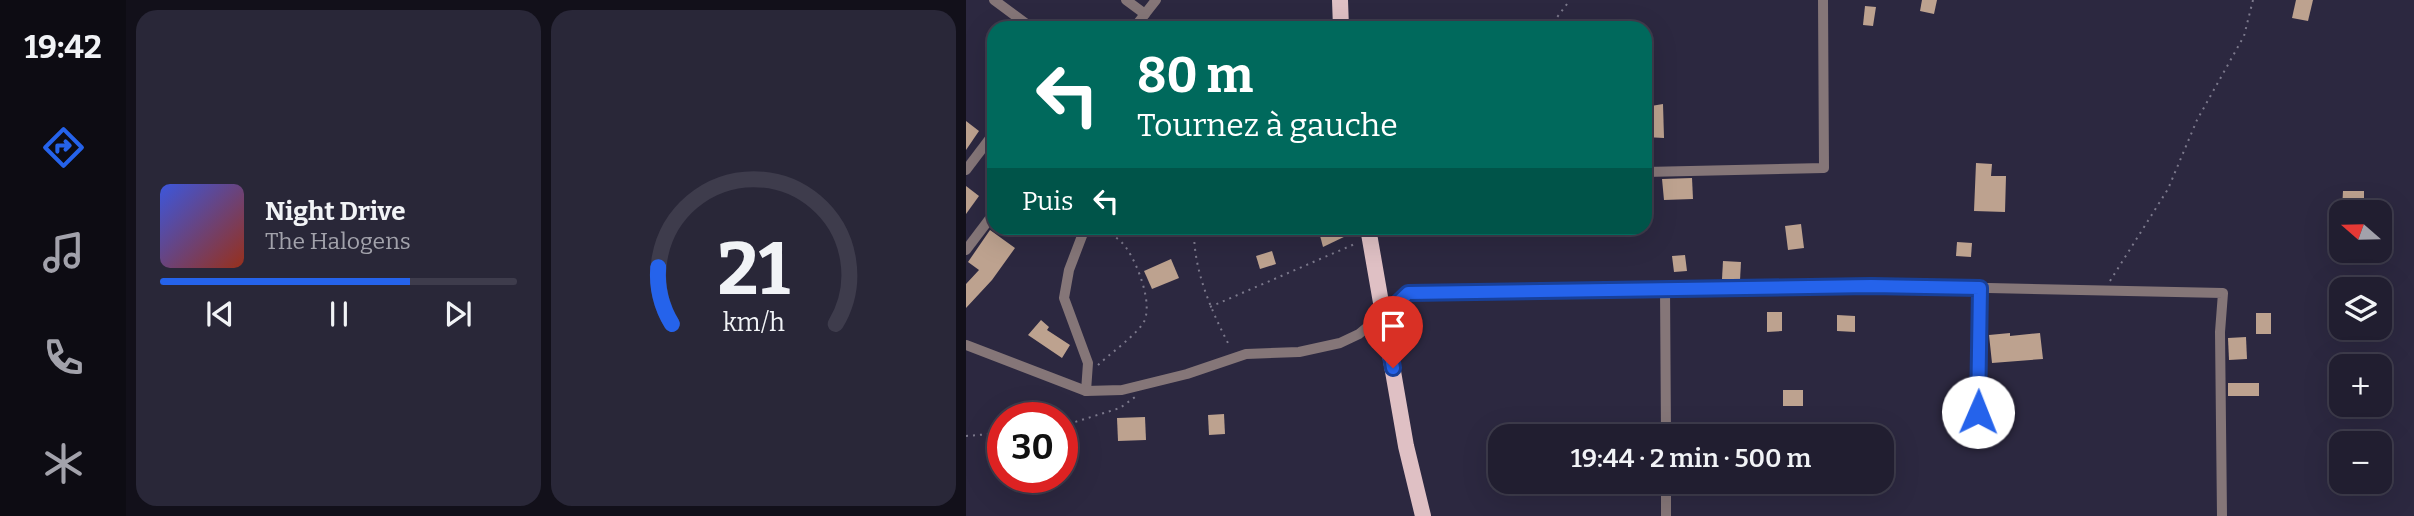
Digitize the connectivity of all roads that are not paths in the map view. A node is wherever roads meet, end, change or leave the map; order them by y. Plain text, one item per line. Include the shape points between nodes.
1 (994, 0) edge
2 (1126, 0) edge
3 (1156, 0) edge
4 (1340, 0) edge
5 (1823, 0) edge
6 (1145, 14) junction
7 (1022, 21) edge
8 (1140, 21) edge
9 (1341, 21) edge
10 (987, 142) edge
11 (966, 170) edge
12 (1652, 172) edge
13 (987, 221) edge
14 (1082, 235) edge
15 (1370, 235) edge
16 (967, 245) edge
17 (1665, 288) junction
18 (1980, 288) junction
19 (1384, 316) junction
20 (966, 345) edge
21 (1086, 391) junction
22 (1665, 424) edge
23 (1978, 437) dead end
24 (1666, 494) edge
25 (1423, 516) edge
26 (1666, 516) edge
27 (2222, 516) edge

1 - 7 street
2 - 6 street
3 - 6 street
4 - 9 main road
5 - 12 street via 1824,168
6 - 8 street
10 - 11 street
13 - 16 street
14 - 21 street via 1064,298 1088,363
15 - 19 main road
17 - 18 street
17 - 19 street via 1408,293
17 - 22 street
18 - 23 street
18 - 27 street via 2223,293
19 - 21 street via 1340,343 1299,352 1246,354 1122,390
19 - 25 main road
20 - 21 street
24 - 26 street

